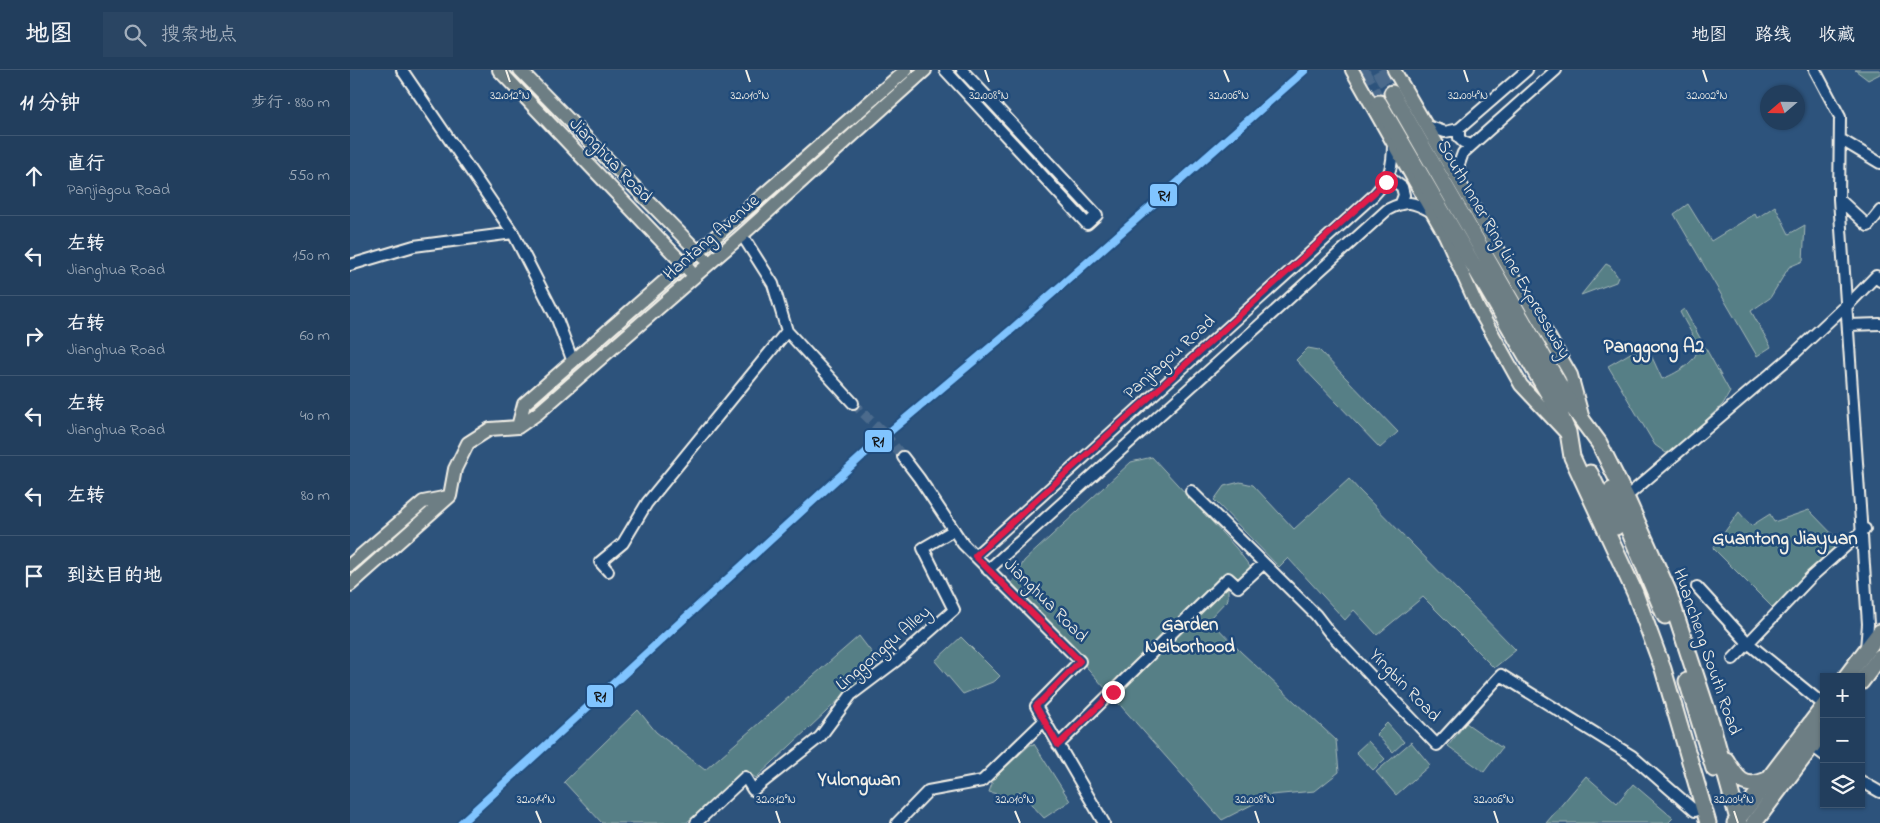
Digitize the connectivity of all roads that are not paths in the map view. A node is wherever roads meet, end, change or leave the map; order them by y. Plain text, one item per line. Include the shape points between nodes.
1 (402, 70) edge
2 (498, 70) edge
3 (520, 70) edge
4 (906, 70) edge
5 (925, 70) edge
6 (944, 70) edge
7 (962, 70) edge
8 (1352, 70) edge
9 (1394, 70) edge
10 (1527, 70) edge
11 (1556, 70) edge
12 (1815, 70) edge
13 (1392, 93) tunnel mouth
14 (1379, 102) tunnel mouth
15 (1427, 126) junction
16 (1459, 129) junction
17 (1840, 139) junction
18 (1393, 142) junction
19 (1471, 145) junction
20 (1880, 163) edge
21 (1458, 180) junction
22 (1386, 182) junction
23 (1839, 199) junction
24 (1401, 203) junction
25 (1432, 212) junction
26 (1880, 212) edge
27 (1475, 223) junction
28 (513, 233) junction
29 (742, 235) junction
30 (699, 252) junction
31 (709, 264) junction
32 (350, 265) edge
33 (685, 265) junction
34 (696, 276) junction
35 (1880, 281) edge
36 (1846, 301) junction
37 (1880, 324) edge
38 (1848, 325) junction
39 (787, 331) junction
40 (573, 362) junction
41 (853, 403) tunnel mouth
42 (1584, 423) junction
43 (518, 427) junction
44 (1568, 434) junction
45 (903, 457) tunnel mouth
46 (1191, 491) dead end
47 (1607, 493) junction
48 (450, 496) junction
49 (1626, 497) junction
50 (1865, 529) junction
51 (954, 530) junction
52 (975, 556) junction
53 (1263, 564) junction
54 (350, 565) edge
55 (988, 570) junction
56 (608, 571) dead end
57 (350, 585) edge
58 (1697, 587) dead end
59 (1880, 632) edge
60 (1748, 643) junction
61 (1865, 652) junction
62 (1880, 657) edge
63 (1733, 659) dead end
64 (1849, 673) edge
65 (1865, 677) edge
66 (1820, 702) edge
67 (1820, 710) edge
68 (1044, 721) junction
69 (1717, 744) junction
70 (1058, 745) junction
71 (1818, 750) edge
72 (1796, 766) junction
73 (1767, 780) junction
74 (1865, 783) edge
75 (1880, 792) edge
76 (1703, 805) junction
77 (1735, 822) edge
78 (696, 823) edge
79 (897, 823) edge
80 (1104, 823) edge
81 (1706, 823) edge
82 (1718, 823) edge
83 (1754, 823) edge
84 (1766, 823) edge

1 - 28 street
2 - 33 main road, Jianghua Road
3 - 30 main road, Jianghua Road
4 - 30 main road, Hantang Avenue
5 - 29 main road, Hantang Avenue
6 - 7 street via 1087,224 1097,215
8 - 18 main road
9 - 15 main road
10 - 16 street
11 - 19 street
12 - 17 street via 1840,117
13 - 27 highway, South Inner Ring Line Expressway
14 - 44 highway, South Inner Ring Line Expressway via 1559,412
15 - 16 street via 1445,132
15 - 21 main road
16 - 19 street via 1459,138
17 - 20 street
17 - 23 street
18 - 22 street via 1393,162
18 - 25 main road
19 - 21 street via 1463,153
21 - 27 main road
22 - 24 street via 1394,181 1402,187
22 - 52 street, Panjiagou Road
23 - 26 street via 1868,226
23 - 36 street
24 - 25 street via 1414,202
24 - 55 street, Panjiagou Road via 1387,210
25 - 44 main road via 1478,308 1521,385
27 - 42 highway, South Inner Ring Line Expressway via 1571,405
28 - 32 street via 414,246
28 - 40 street via 557,319
29 - 31 main road, Hantang Avenue
29 - 39 street via 773,284
30 - 31 main road, Jianghua Road
30 - 33 main road, Hantang Avenue
31 - 34 main road, Hantang Avenue
33 - 34 main road, Jianghua Road
33 - 40 main road, Hantang Avenue
34 - 43 main road, Hantang Avenue
35 - 36 street via 1876,276
36 - 38 street
36 - 49 street via 1846,305 1795,352
37 - 38 street
38 - 50 street
39 - 41 street
39 - 56 street via 647,502 623,543 600,562
40 - 43 main road, Hantang Avenue via 524,404
42 - 47 highway, South Inner Ring Line Expressway
42 - 49 highway, South Inner Ring Line Expressway via 1600,443
43 - 48 main road via 490,429 468,443 455,469
44 - 47 highway, South Inner Ring Line Expressway
44 - 76 highway, South Inner Ring Line Expressway via 1572,457 1635,593 1663,669
45 - 51 street, Jianghua Road
46 - 53 street, Yingbin Road
47 - 77 highway, South Inner Ring Line Expressway via 1660,601
47 - 82 highway, South Inner Ring Line Expressway via 1673,671
48 - 54 main road via 423,502
48 - 57 main road
49 - 69 highway, Huancheng South Road via 1668,591
50 - 60 street via 1811,578
50 - 61 street via 1868,624
51 - 52 street, Jianghua Road
51 - 78 street, Linggongqu Alley via 923,548 954,610 896,662 851,695 820,737 753,790 745,777
52 - 55 street, Jianghua Road
53 - 70 street via 1238,587 1228,578
53 - 76 street, Yingbin Road via 1316,615 1437,744 1501,674 1632,756 1695,811
55 - 68 street, Jianghua Road via 1080,661 1036,706
58 - 60 street
59 - 61 highway
60 - 63 street
60 - 66 street
61 - 64 highway
62 - 65 highway
67 - 73 highway
68 - 70 street, Jianghua Road
68 - 79 street via 982,781 928,791
69 - 73 highway via 1734,773 1744,782 1755,785
69 - 77 highway, Huancheng South Road
70 - 80 street, Jianghua Road
71 - 72 highway
72 - 83 highway
72 - 84 highway
73 - 77 highway
74 - 75 street
76 - 81 highway

